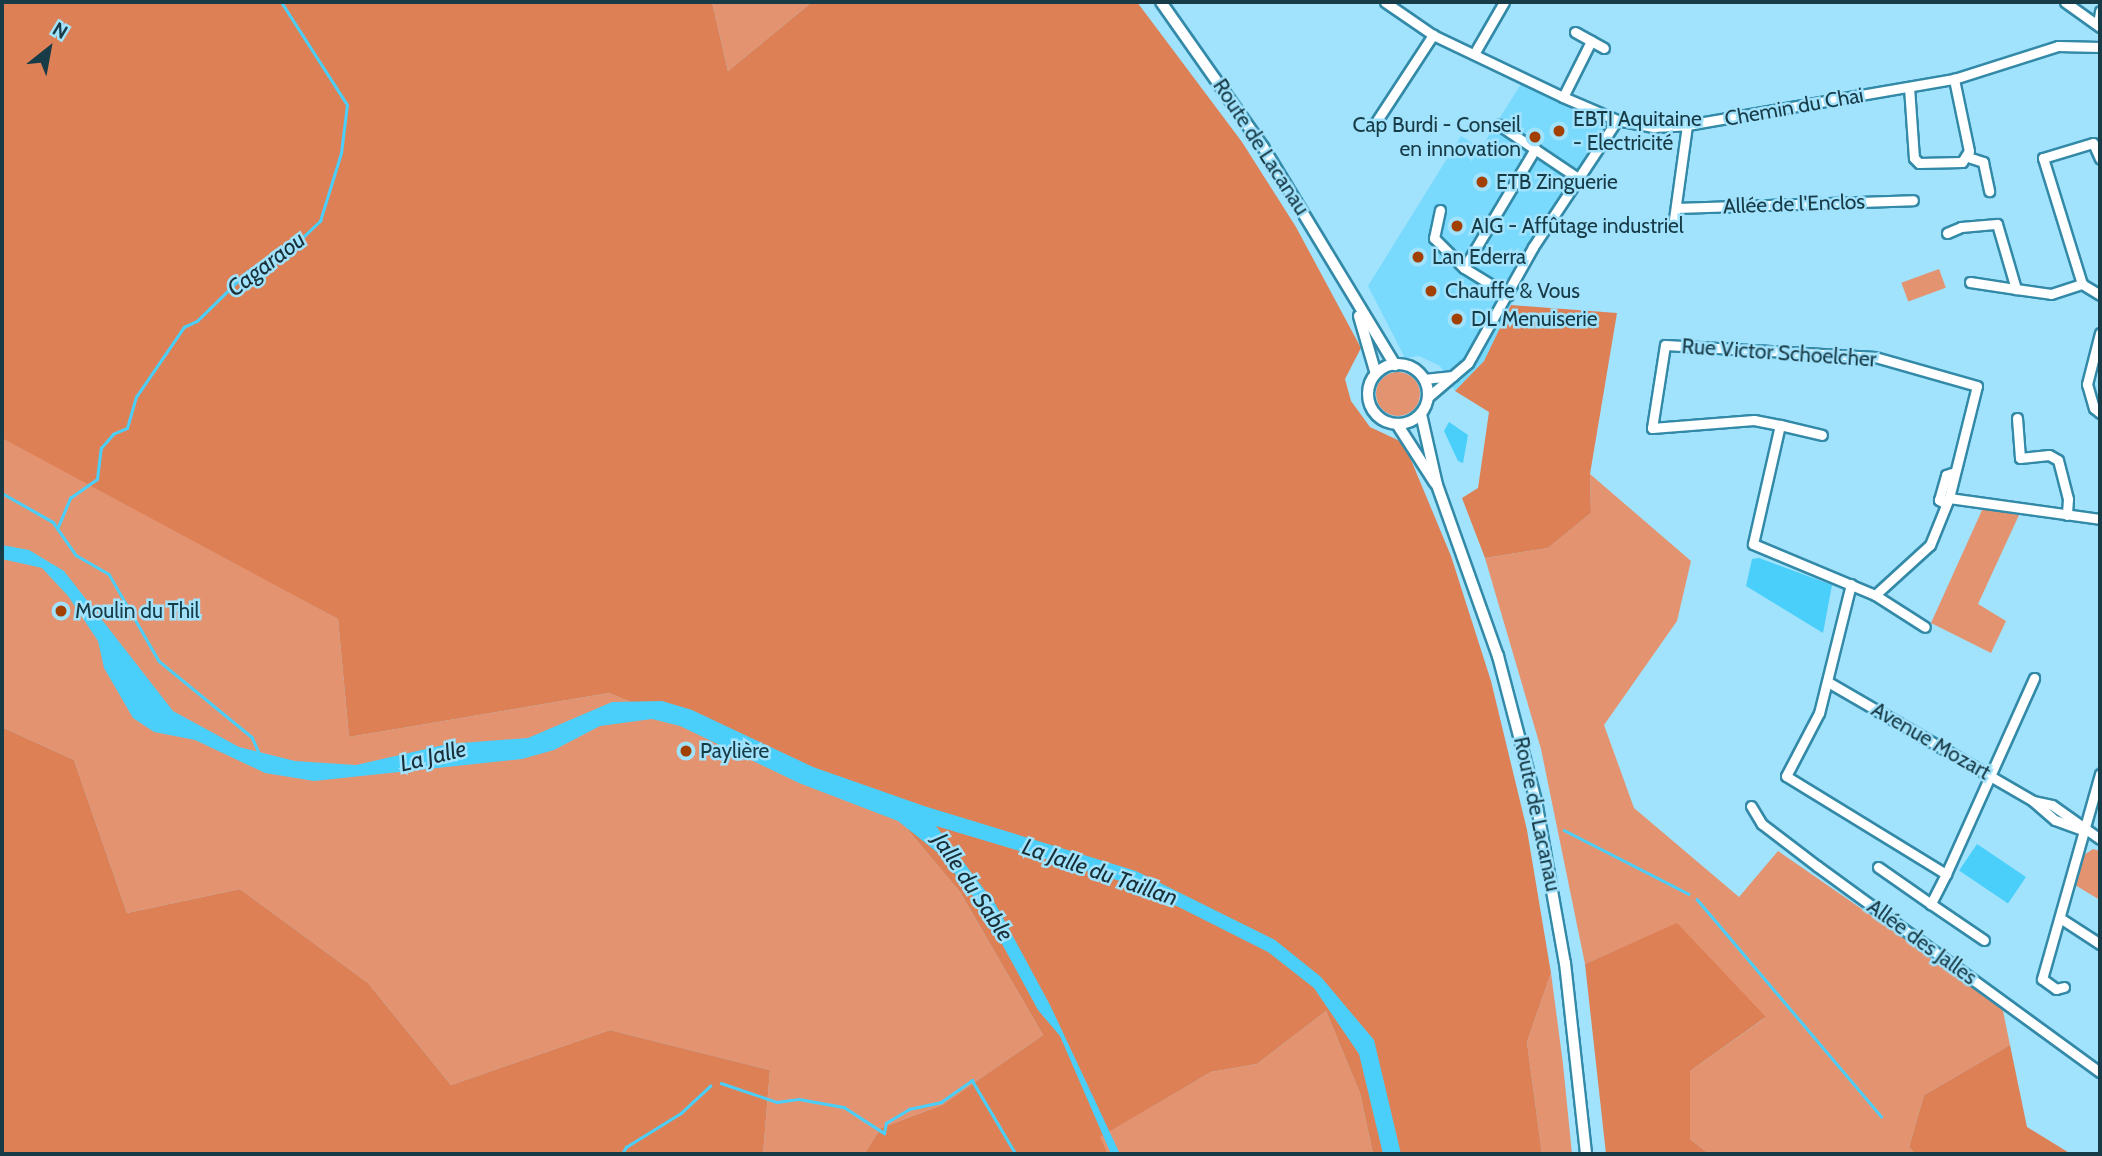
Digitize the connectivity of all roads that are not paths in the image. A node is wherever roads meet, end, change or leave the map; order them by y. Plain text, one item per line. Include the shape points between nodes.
1 (1161, 2) edge
2 (1385, 2) edge
3 (1504, 2) edge
4 (2065, 2) edge
5 (2100, 11) edge
6 (2099, 26) edge
7 (1575, 32) dead end
8 (1433, 35) junction
9 (1591, 41) junction
10 (2100, 47) edge
11 (1604, 48) dead end
12 (1474, 54) junction
13 (1954, 79) junction
14 (1909, 87) junction
15 (1563, 97) junction
16 (1618, 120) junction
17 (1374, 125) dead end
18 (1499, 125) dead end
19 (1688, 125) junction
20 (1535, 149) junction
21 (1968, 157) junction
22 (2100, 159) edge
23 (1578, 178) junction
24 (1989, 191) dead end
25 (1913, 200) dead end
26 (1676, 208) junction
27 (1440, 210) dead end
28 (1674, 219) dead end
29 (1947, 233) dead end
30 (1464, 268) junction
31 (1970, 282) dead end
32 (2082, 284) junction
33 (2016, 289) junction
34 (1508, 295) junction
35 (2100, 295) edge
36 (1353, 297) junction
37 (2100, 334) edge
38 (1395, 365) junction
39 (1376, 374) junction
40 (1453, 376) junction
41 (1424, 379) junction
42 (1428, 397) junction
43 (2100, 413) edge
44 (1421, 414) junction
45 (2017, 418) dead end
46 (1397, 425) junction
47 (1780, 425) junction
48 (1822, 435) dead end
49 (1437, 485) junction
50 (1947, 500) junction
51 (2067, 515) junction
52 (2100, 519) edge
53 (1851, 584) junction
54 (1875, 595) junction
55 (1925, 626) dead end
56 (2034, 678) dead end
57 (1828, 682) junction
58 (2100, 774) edge
59 (1989, 775) junction
60 (1751, 806) dead end
61 (2083, 830) junction
62 (2100, 839) edge
63 (1878, 867) dead end
64 (1945, 874) junction
65 (1931, 904) junction
66 (2060, 918) junction
67 (1984, 940) dead end
68 (2100, 944) edge
69 (2064, 987) dead end
70 (2100, 1072) edge
71 (1586, 1154) edge

1 - 36 main road, Route de Lacanau via 1263,147
2 - 8 street, Chemin du Chai
3 - 12 street
4 - 6 street
5 - 6 street
7 - 9 street
8 - 12 street, Chemin du Chai
8 - 17 street
9 - 11 street
9 - 15 street
10 - 13 street, Chemin du Chai via 2058,46
12 - 15 street, Chemin du Chai
13 - 14 street, Chemin du Chai
13 - 21 street
14 - 19 street, Chemin du Chai
14 - 21 street via 1916,161 1962,162
15 - 16 street, Chemin du Chai
16 - 19 street, Chemin du Chai
16 - 23 street
18 - 20 street
19 - 26 street
20 - 23 street
20 - 30 street
21 - 24 street via 1983,162
22 - 32 street via 2093,143 2043,158
23 - 34 street via 1532,247
25 - 26 street, Allée de l'Enclos
26 - 28 street
27 - 30 street via 1434,238
29 - 33 street via 1997,224
30 - 34 street
31 - 33 street
32 - 33 street via 2051,294
32 - 35 street
34 - 40 street via 1468,363
36 - 38 main road
36 - 39 main road
37 - 43 street via 2087,383 2094,408
38 - 39 main road
38 - 41 main road via 1409,366
39 - 46 main road via 1368,392 1370,406 1377,416
40 - 41 street
40 - 42 street
41 - 42 main road
42 - 44 main road
44 - 46 main road
44 - 49 main road
45 - 51 street via 2020,458 2049,456 2058,460 2068,499
46 - 49 main road
47 - 48 street, Rue Victor Schoelcher
47 - 50 street, Rue Victor Schoelcher via 1754,420 1652,428 1665,345 1875,357 1977,386
47 - 53 street via 1753,544
49 - 71 main road, Route de Lacanau via 1499,656 1538,812 1565,963
50 - 51 street
50 - 54 street via 1930,545
51 - 52 street
53 - 54 street
53 - 57 street
54 - 55 street
56 - 59 street
57 - 59 street, Avenue Mozart
57 - 64 street via 1819,713 1786,776
58 - 61 street
59 - 61 street, Avenue Mozart via 2034,800 2052,804
59 - 64 street
60 - 70 street, Allée des Jalles via 1762,824 1817,866
61 - 62 street, Avenue Mozart
61 - 66 street
63 - 65 street
64 - 65 street
65 - 67 street
66 - 68 street
66 - 69 street via 2042,979 2056,989

